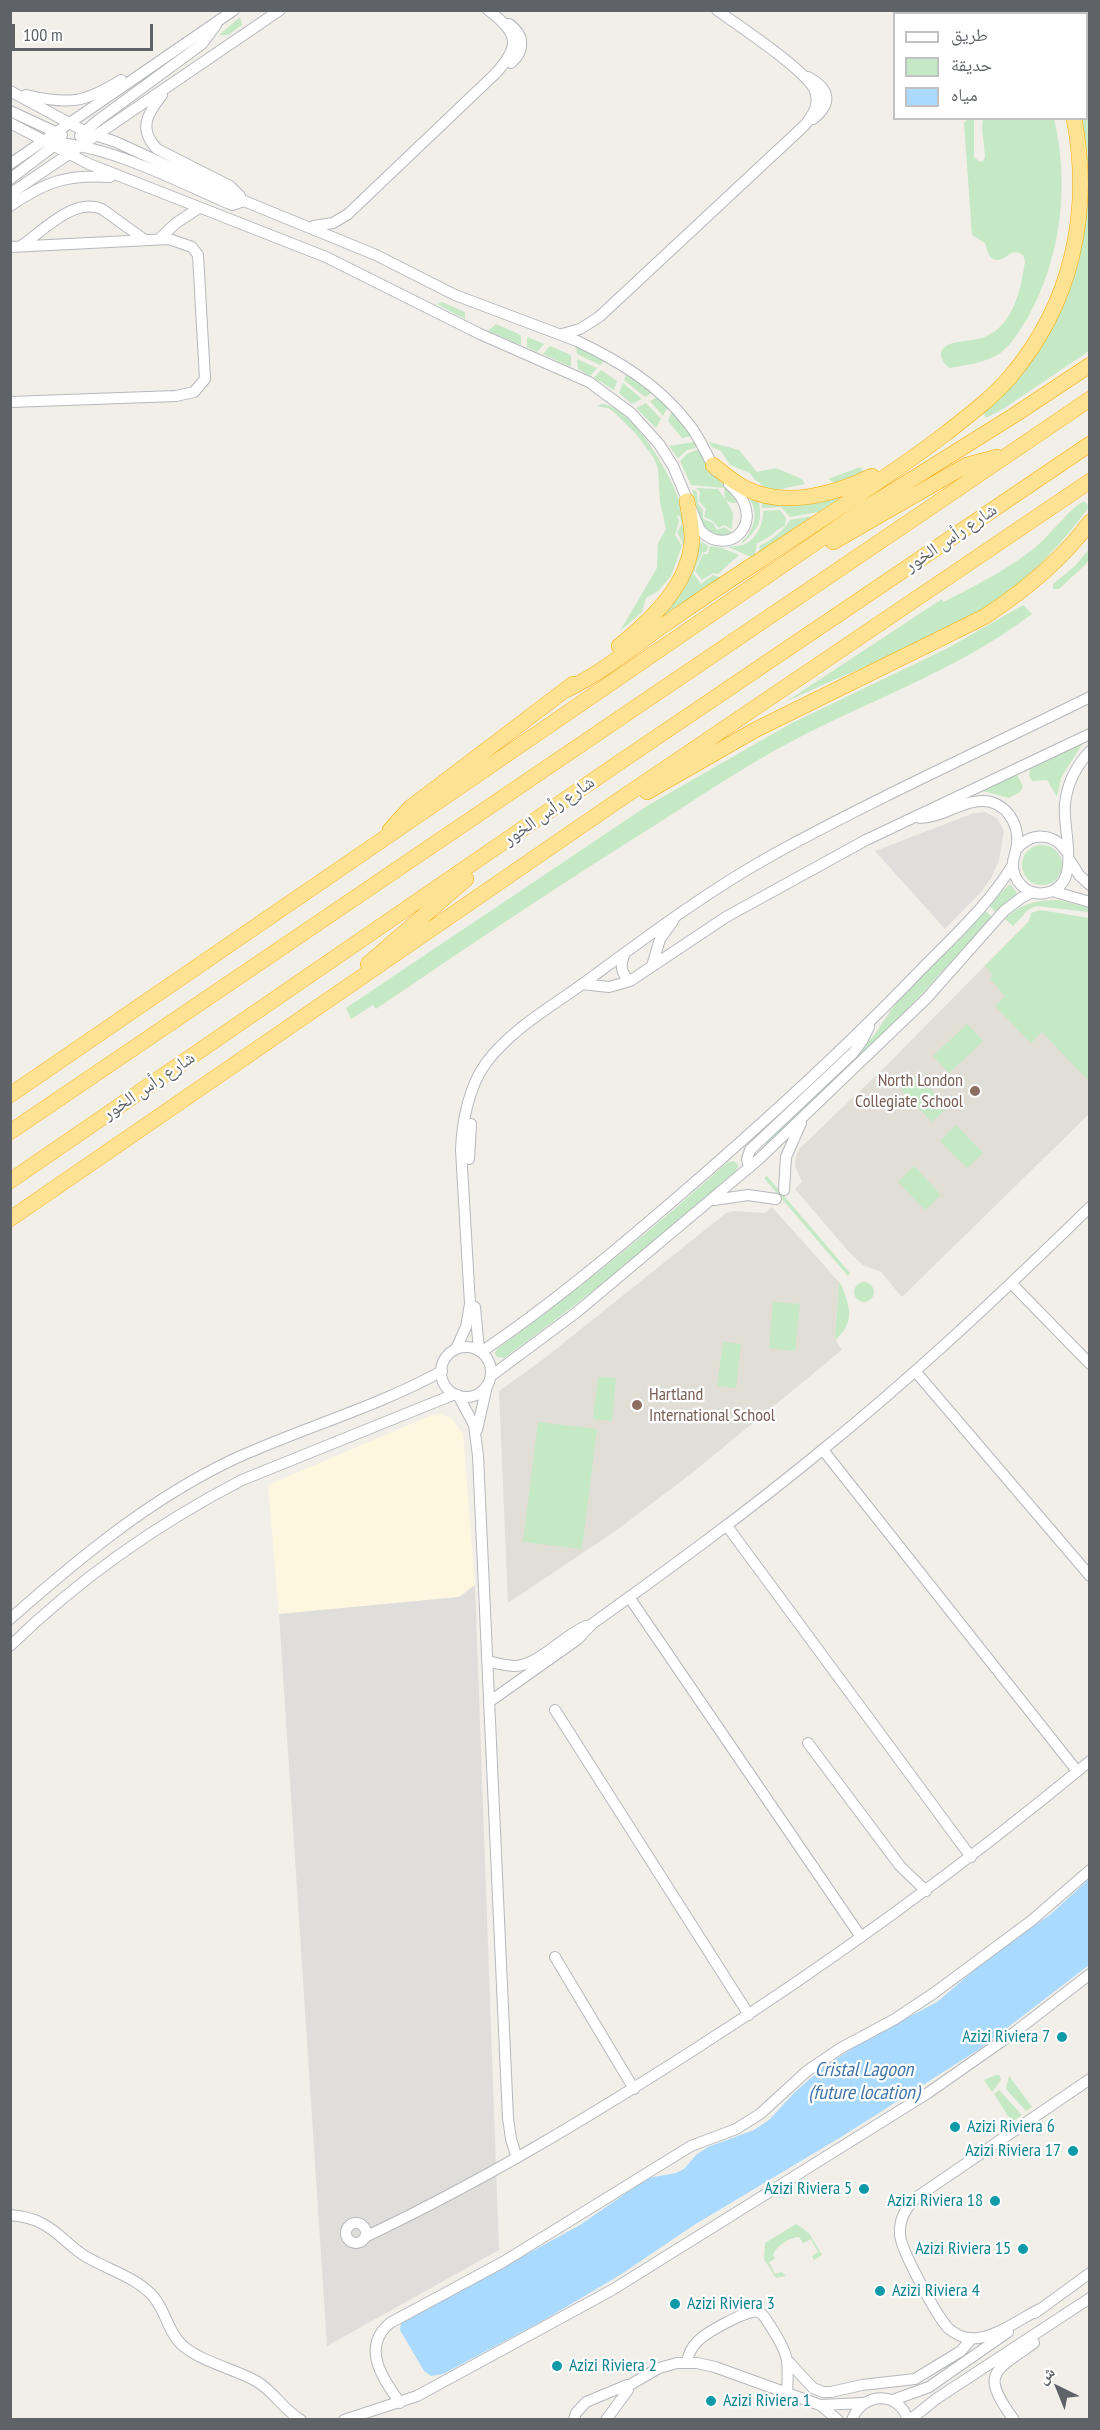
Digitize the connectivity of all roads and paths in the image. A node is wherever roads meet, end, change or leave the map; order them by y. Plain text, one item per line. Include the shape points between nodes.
1 (234, 10) edge
2 (280, 10) edge
3 (717, 10) edge
4 (492, 14) edge
5 (217, 22) junction
6 (154, 65) junction
7 (169, 86) junction
8 (12, 92) edge
9 (10, 111) edge
10 (1074, 120) edge
11 (10, 123) edge
12 (70, 124) junction
13 (56, 140) junction
14 (80, 142) junction
15 (10, 164) edge
16 (122, 178) junction
17 (10, 179) edge
18 (10, 194) edge
19 (244, 201) junction
20 (10, 206) edge
21 (199, 208) junction
22 (309, 227) junction
23 (159, 239) junction
24 (145, 240) junction
25 (16, 247) edge
26 (560, 334) junction
27 (1089, 365) edge
28 (1089, 399) edge
29 (10, 402) edge
30 (948, 432) junction
31 (1089, 444) edge
32 (1003, 457) junction
33 (712, 465) junction
34 (1089, 481) edge
35 (687, 501) junction
36 (1089, 523) edge
37 (719, 609) junction
38 (566, 690) junction
39 (1089, 697) edge
40 (1089, 734) edge
41 (1089, 751) edge
42 (613, 804) junction
43 (913, 818) junction
44 (520, 832) junction
45 (384, 840) junction
46 (1016, 850) junction
47 (1068, 855) junction
48 (1012, 866) junction
49 (1089, 885) edge
50 (1052, 891) junction
51 (1033, 892) junction
52 (1089, 902) edge
53 (680, 912) junction
54 (625, 952) junction
55 (652, 966) junction
56 (630, 981) junction
57 (582, 984) junction
58 (310, 1015) junction
59 (871, 1021) junction
60 (494, 1056) junction
61 (10, 1095) edge
62 (803, 1117) junction
63 (10, 1132) edge
64 (742, 1142) junction
65 (733, 1150) junction
66 (750, 1150) junction
67 (758, 1160) junction
68 (749, 1168) junction
69 (10, 1181) edge
70 (784, 1190) dead end
71 (776, 1199) dead end
72 (711, 1200) junction
73 (1089, 1207) edge
74 (10, 1219) edge
75 (1011, 1283) junction
76 (456, 1349) junction
77 (480, 1351) junction
78 (1089, 1364) edge
79 (442, 1371) junction
80 (915, 1371) junction
81 (489, 1380) junction
82 (457, 1395) junction
83 (476, 1433) junction
84 (823, 1450) junction
85 (727, 1526) junction
86 (1089, 1576) edge
87 (629, 1597) junction
88 (10, 1618) edge
89 (592, 1624) junction
90 (10, 1646) edge
91 (487, 1661) junction
92 (489, 1702) junction
93 (555, 1710) dead end
94 (808, 1743) dead end
95 (1089, 1761) edge
96 (1077, 1771) junction
97 (971, 1857) junction
98 (1089, 1870) edge
99 (926, 1891) junction
100 (861, 1937) junction
101 (555, 1957) dead end
102 (1089, 1974) edge
103 (749, 2014) junction
104 (1089, 2079) edge
105 (634, 2089) junction
106 (518, 2158) junction
107 (10, 2215) edge
108 (366, 2237) dead end
109 (1089, 2274) edge
110 (1089, 2298) edge
111 (1041, 2309) junction
112 (1055, 2321) junction
113 (972, 2338) junction
114 (788, 2361) junction
115 (687, 2363) junction
116 (628, 2386) junction
117 (788, 2393) junction
118 (893, 2400) junction
119 (400, 2403) junction
120 (862, 2403) junction
121 (820, 2405) junction
122 (301, 2420) edge
123 (344, 2420) edge
124 (574, 2420) edge
125 (606, 2420) edge
126 (838, 2420) edge
127 (852, 2420) edge
128 (909, 2420) edge
129 (1014, 2420) edge

1 - 5 street
2 - 7 street
3 - 26 street via 803,74 817,98 814,111 805,125 594,321
4 - 22 street via 509,31 513,44 510,57 348,214 324,226
5 - 6 street
5 - 14 street via 202,44
6 - 8 street via 76,101 57,102
6 - 12 street
7 - 14 street
7 - 19 street via 148,115 148,140 157,149 230,186
8 - 12 street
9 - 13 street
10 - 30 highway via 1082,172 1081,209 1073,254 1053,307 1037,339 1009,379
11 - 13 street
12 - 13 street
12 - 14 street
13 - 14 street
13 - 14 street
13 - 15 street
13 - 17 street
14 - 16 street
14 - 18 street
14 - 19 street via 116,142
14 - 19 street via 232,205
16 - 20 street via 85,175 60,179
16 - 21 street
19 - 22 street
21 - 23 street
21 - 35 street via 346,266 480,334 595,386 631,412 652,434 667,455
22 - 26 street via 455,295
23 - 24 street
23 - 29 street via 192,247 198,255 205,379 194,392 176,396
24 - 25 street
24 - 25 street via 95,206 71,210
26 - 33 street via 615,360 658,391 689,423
27 - 37 highway via 887,494
28 - 32 highway, شارع رأس الخور
30 - 33 highway via 865,479 808,496 783,498 753,492
30 - 38 highway via 594,676
31 - 44 highway, شارع رأس الخور
32 - 37 highway via 967,465 756,591
32 - 63 highway, شارع رأس الخور
33 - 35 street via 743,499 747,517 744,528 732,538 711,539 700,530
34 - 42 highway
35 - 38 highway via 691,549 672,591 637,631
36 - 42 highway via 1041,574 984,617 755,730 647,792
37 - 45 highway
38 - 45 highway via 411,807
39 - 53 street via 777,853
40 - 43 street
41 - 47 street via 1067,792 1064,815
42 - 58 highway
43 - 46 street via 989,802 1011,816 1017,832
43 - 55 street via 726,917
44 - 58 highway
44 - 69 highway, شارع رأس الخور
45 - 61 highway
46 - 47 street via 1027,840 1042,836 1056,840
46 - 48 street
47 - 49 street
47 - 50 street via 1066,878
48 - 51 street via 1018,882
48 - 59 street via 991,896
50 - 51 street
50 - 52 street
51 - 62 street via 1004,912 931,994
53 - 54 street
53 - 55 street via 660,939
54 - 56 street via 621,967
54 - 57 street
55 - 56 street
56 - 57 street via 609,987
57 - 60 street via 515,1033
58 - 74 highway
59 - 64 street
59 - 66 street via 858,1047
60 - 76 street via 482,1069 473,1091 462,1140 470,1304 466,1327
60 - 77 street via 477,1099 469,1150 475,1318
62 - 67 street
62 - 70 street via 786,1157
64 - 65 street
64 - 66 street
65 - 68 street
65 - 77 street via 547,1304
66 - 67 street
66 - 68 street
67 - 68 street
68 - 72 street
71 - 72 street via 739,1196
72 - 81 street
73 - 75 street
75 - 78 street
75 - 80 street
76 - 77 street via 470,1347
76 - 79 street via 446,1358
77 - 81 street via 488,1360
79 - 82 street via 445,1385
79 - 88 street via 232,1460 199,1478 106,1540
80 - 84 street
80 - 86 street
81 - 82 street via 474,1395
81 - 83 street
82 - 83 street
82 - 90 street via 212,1495 103,1566
83 - 91 street
84 - 85 street
84 - 96 street
85 - 87 street
85 - 97 street
87 - 89 street
87 - 100 street
89 - 91 street via 521,1665
89 - 92 street via 578,1639
91 - 92 street
92 - 106 street via 508,2118
93 - 103 street
94 - 99 street via 900,1866
95 - 96 street
96 - 97 street
97 - 99 street
98 - 119 street via 1031,1921 934,1993 807,2071 749,2122 691,2146 494,2267 390,2323 378,2337 374,2355
99 - 100 street
100 - 103 street
101 - 105 street
102 - 119 street via 936,2087 622,2284
103 - 105 street
104 - 113 street via 917,2197 904,2212 900,2231 904,2251 945,2324 959,2335
105 - 106 street
106 - 108 street
107 - 122 street via 50,2227 83,2255 139,2285 156,2301 182,2345 257,2381
109 - 111 street
110 - 112 street
111 - 113 street via 989,2335
111 - 118 street via 929,2387
112 - 128 street via 936,2398
112 - 129 street via 995,2376 996,2395
113 - 114 street via 961,2351 915,2379 831,2392 813,2388
114 - 115 street via 765,2317 754,2311 700,2338
114 - 117 street
115 - 116 street via 659,2368
115 - 117 street via 716,2367
116 - 124 street via 586,2402
116 - 125 street
117 - 121 street
118 - 120 street via 874,2398
118 - 128 street
119 - 123 street
120 - 121 street
120 - 127 street
121 - 126 street

